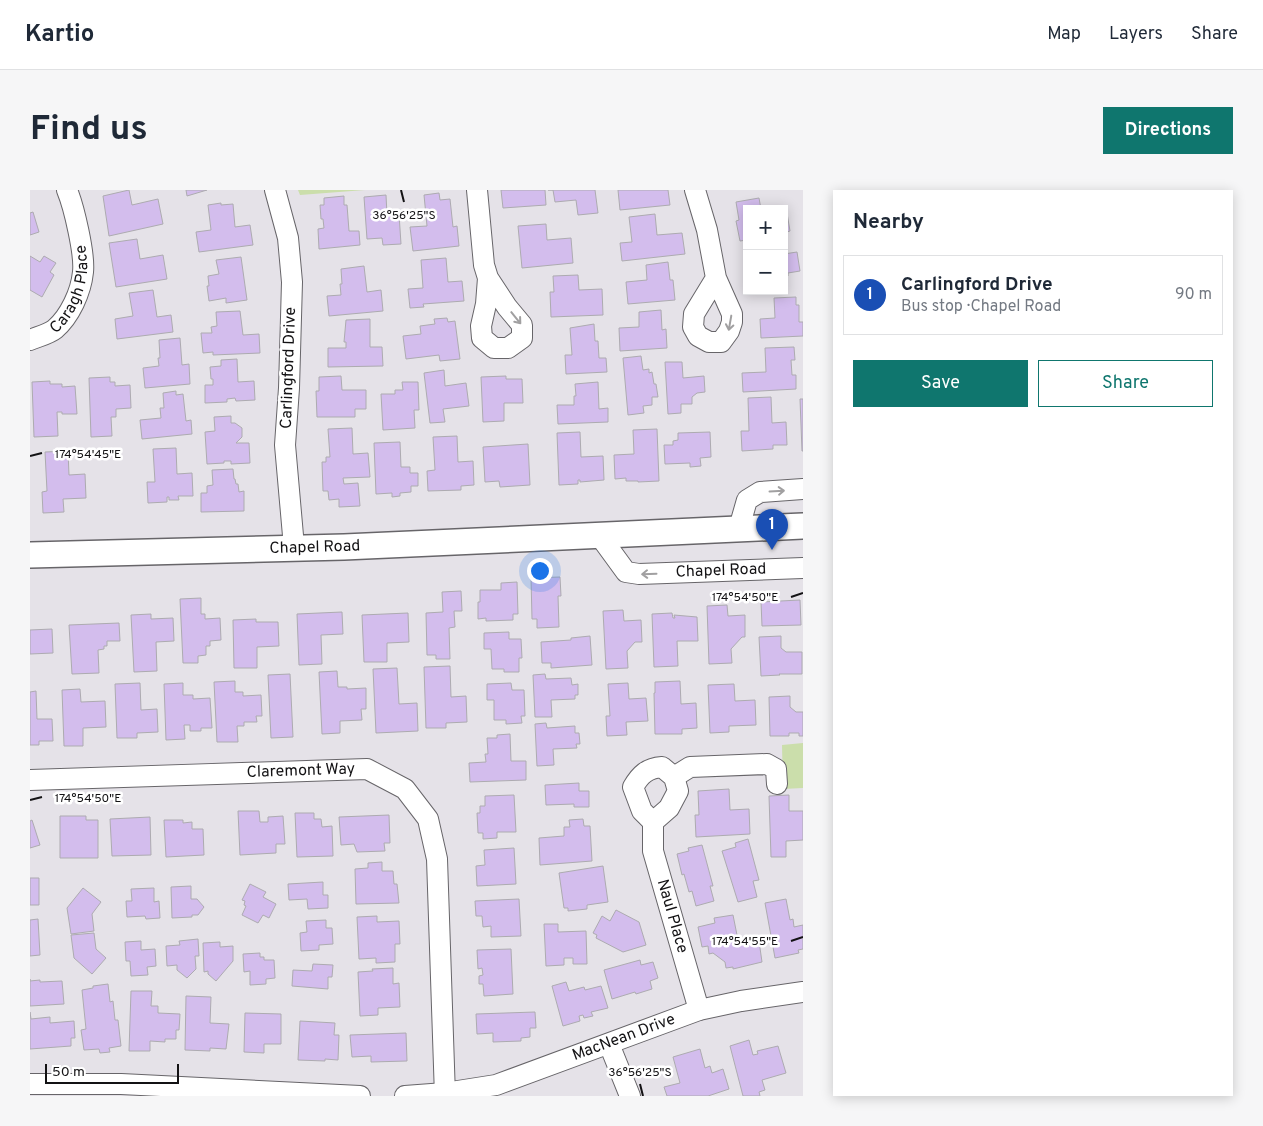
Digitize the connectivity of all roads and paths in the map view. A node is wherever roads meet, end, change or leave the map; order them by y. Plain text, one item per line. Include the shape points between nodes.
1 (67, 190) edge
2 (275, 190) edge
3 (478, 190) edge
4 (695, 190) edge
5 (488, 278) dead end
6 (716, 278) dead end
7 (30, 340) edge
8 (803, 489) edge
9 (803, 526) edge
10 (739, 528) junction
11 (599, 535) junction
12 (294, 547) junction
13 (30, 555) edge
14 (803, 568) edge
15 (674, 777) junction
16 (30, 780) edge
17 (778, 784) dead end
18 (653, 822) junction
19 (803, 992) edge
20 (699, 1010) junction
21 (609, 1044) junction
22 (30, 1084) edge
23 (445, 1094) edge
24 (360, 1096) edge
25 (405, 1096) edge
26 (630, 1096) edge

1 - 7 street, Caragh Place via 83,273 73,308 54,330
2 - 12 street, Carlingford Drive via 288,238 292,282 286,445
3 - 5 street via 484,265
4 - 6 street
10 -> 8 street via 747,500 760,492
9 - 10 main road, Chapel Road
10 - 11 main road, Chapel Road
11 - 12 main road, Chapel Road
14 -> 11 street, Chapel Road via 626,572
12 - 13 main road, Chapel Road
15 - 17 street via 690,767 767,764 776,769
15 - 18 street via 678,791 669,808
15 - 18 street via 662,767 654,767 640,775 633,787 642,811
16 - 23 street, Claremont Way via 367,769 405,789 428,819 437,859
18 - 20 street, Naul Place via 654,851
19 - 20 street, MacNean Drive
20 - 21 street, MacNean Drive
21 - 23 street, MacNean Drive via 496,1085
21 - 26 street
22 - 24 street via 120,1084
23 - 25 street, MacNean Drive

